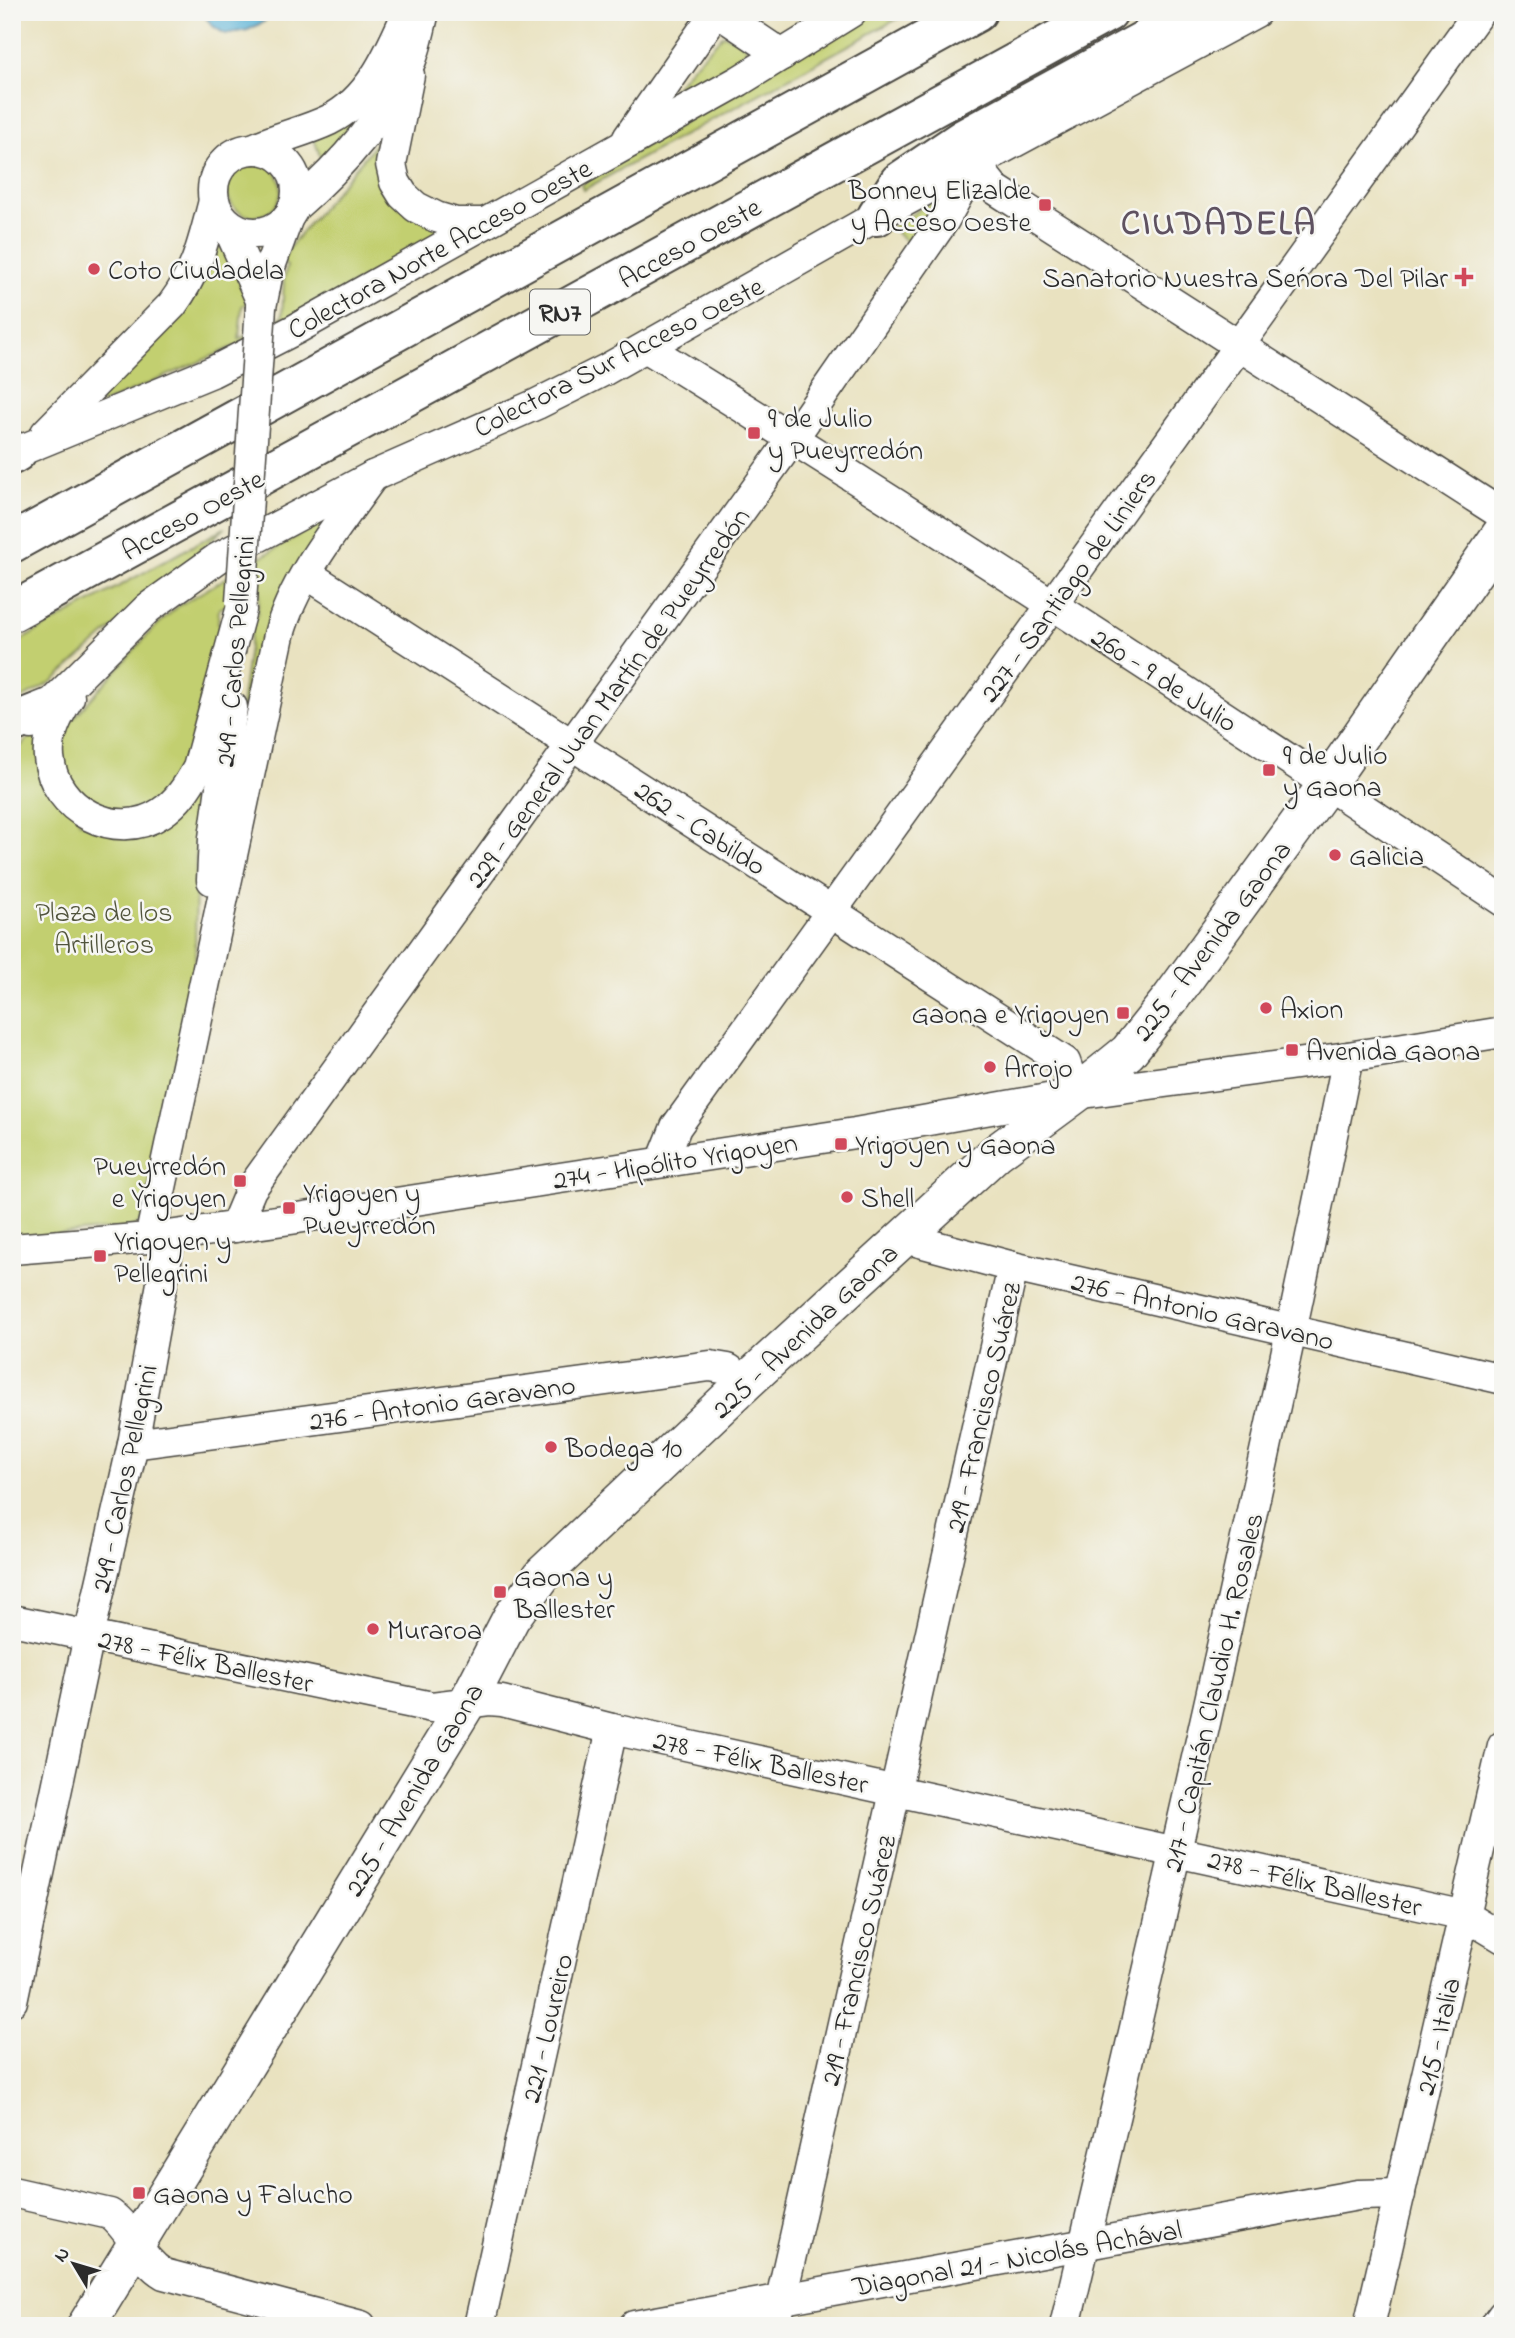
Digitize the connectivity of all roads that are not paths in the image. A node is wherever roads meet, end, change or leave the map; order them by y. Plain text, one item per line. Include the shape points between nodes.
1 (408, 12) edge
2 (424, 12) edge
3 (717, 12) edge
4 (851, 12) edge
5 (977, 12) edge
6 (1108, 12) edge
7 (1196, 12) edge
8 (1256, 12) edge
9 (1479, 12) edge
10 (782, 55) junction
11 (412, 58) junction
12 (624, 144) junction
13 (253, 149) junction
14 (975, 164) junction
15 (220, 212) junction
16 (291, 213) junction
17 (877, 216) junction
18 (484, 223) junction
19 (261, 303) junction
20 (1238, 344) junction
21 (647, 348) junction
22 (793, 438) junction
23 (19, 451) edge
24 (373, 476) junction
25 (1503, 515) edge
26 (1503, 531) edge
27 (12, 543) edge
28 (307, 574) junction
29 (241, 606) junction
30 (1052, 606) junction
31 (12, 612) edge
32 (88, 667) junction
33 (47, 709) junction
34 (12, 723) edge
35 (12, 740) edge
36 (572, 745) junction
37 (1327, 784) junction
38 (1503, 901) edge
39 (832, 911) junction
40 (209, 959) junction
41 (1503, 1032) edge
42 (1348, 1057) junction
43 (1076, 1094) junction
44 (662, 1162) junction
45 (235, 1227) junction
46 (161, 1237) junction
47 (905, 1238) junction
48 (12, 1249) edge
49 (1013, 1267) junction
50 (1293, 1330) junction
51 (1503, 1379) edge
52 (746, 1382) junction
53 (133, 1444) junction
54 (12, 1620) edge
55 (89, 1636) junction
56 (467, 1703) junction
57 (612, 1729) junction
58 (1503, 1746) edge
59 (895, 1790) junction
60 (1503, 1813) edge
61 (1482, 1840) junction
62 (1176, 1851) junction
63 (1465, 1915) junction
64 (1503, 1938) edge
65 (12, 2001) edge
66 (12, 2192) edge
67 (1400, 2194) junction
68 (137, 2245) junction
69 (1084, 2246) junction
70 (778, 2313) edge
71 (1503, 2315) edge
72 (86, 2326) edge
73 (361, 2326) edge
74 (479, 2326) edge
75 (634, 2326) edge
76 (1065, 2326) edge
77 (1369, 2326) edge
78 (1495, 2326) edge

1 - 13 street via 378,73 351,104 328,120
2 - 11 street, 249 - Carlos Pellegrini
3 - 10 street
3 - 12 street
4 - 10 street, Colectora Norte Acceso Oeste
5 - 27 highway, RN7
6 - 31 highway, Acceso Oeste / RN7
7 - 17 highway via 963,139 899,182
8 - 14 street, Colectora Sur Acceso Oeste
9 - 20 street, 227 - Santiago de Liniers
10 - 12 street, Colectora Norte Acceso Oeste
11 - 16 street, 249 - Carlos Pellegrini via 350,152
11 - 18 street via 391,164 396,182 410,201 436,217
12 - 18 street, Colectora Norte Acceso Oeste
13 - 15 street via 233,155 215,177
13 - 16 street via 270,152 294,175 297,191
14 - 17 street, Colectora Sur Acceso Oeste
14 - 20 street via 995,189
14 - 22 street, 229 - General Juan Martín de Pueyrredón via 944,220
15 - 16 street via 239,230 253,233 268,231
15 - 19 street, 249 - Carlos Pellegrini
15 - 23 street via 183,290 147,332
16 - 19 street, 249 - Carlos Pellegrini
17 - 21 street, Colectora Sur Acceso Oeste
18 - 23 street, Colectora Norte Acceso Oeste via 296,330 212,372
19 - 29 street, 249 - Carlos Pellegrini, bridge
20 - 25 street
20 - 30 street, 227 - Santiago de Liniers
21 - 22 street, 260 - 9 de Julio
21 - 24 street, Colectora Sur Acceso Oeste via 537,404
22 - 30 street, 260 - 9 de Julio
22 - 36 street, 229 - General Juan Martín de Pueyrredón
24 - 28 street, 249 - Carlos Pellegrini
24 - 32 street, Colectora Sur Acceso Oeste via 218,558 148,608
26 - 37 main road, 225 - Avenida Gaona
28 - 36 street, 262 - Cabildo
28 - 40 street, 249 - Carlos Pellegrini via 279,635
29 - 32 street via 198,768 173,803 140,823 118,825 94,819 62,795 51,770 54,726
29 - 40 street, 249 - Carlos Pellegrini via 214,838
30 - 37 street, 260 - 9 de Julio
30 - 39 street, 227 - Santiago de Liniers
32 - 33 street, Colectora Sur Acceso Oeste
33 - 34 highway
33 - 35 street, Colectora Sur Acceso Oeste
36 - 39 street, 262 - Cabildo
36 - 45 street, 229 - General Juan Martín de Pueyrredón via 251,1189
37 - 38 street, 260 - 9 de Julio
37 - 43 main road, 225 - Avenida Gaona via 1128,1052
39 - 43 street, 262 - Cabildo via 1065,1062
39 - 44 street, 227 - Santiago de Liniers via 676,1127
40 - 46 street, 249 - Carlos Pellegrini via 153,1226
41 - 42 street, 274 - Hipólito Yrigoyen
42 - 43 street, 274 - Hipólito Yrigoyen
42 - 50 street, 217 - Capitán Claudio H. Rosales
43 - 44 street, 274 - Hipólito Yrigoyen
43 - 47 main road, 225 - Avenida Gaona via 996,1153
44 - 45 street, 274 - Hipólito Yrigoyen
45 - 46 street, 274 - Hipólito Yrigoyen
46 - 48 street, 274 - Hipólito Yrigoyen
46 - 53 street, 249 - Carlos Pellegrini via 168,1250
47 - 49 street, 276 - Antonio Garavano
47 - 52 main road, 225 - Avenida Gaona
49 - 50 street, 276 - Antonio Garavano
49 - 59 street, 219 - Francisco Suárez
50 - 51 street, 276 - Antonio Garavano
50 - 62 street, 217 - Capitán Claudio H. Rosales
52 - 53 street, 276 - Antonio Garavano via 728,1368 710,1366
52 - 56 main road, 225 - Avenida Gaona via 543,1574 511,1618
53 - 55 street, 249 - Carlos Pellegrini
54 - 55 street, 278 - Félix Ballester
55 - 56 street, 278 - Félix Ballester via 432,1707
55 - 65 street, 249 - Carlos Pellegrini
56 - 57 street, 278 - Félix Ballester via 502,1701
56 - 68 main road, 225 - Avenida Gaona
57 - 59 street, 278 - Félix Ballester
57 - 74 street, 221 - Loureiro
58 - 61 street, 215 - Italia
59 - 62 street, 278 - Félix Ballester
59 - 70 street, 219 - Francisco Suárez
60 - 61 street
61 - 63 street, 215 - Italia
62 - 63 street, 278 - Félix Ballester
62 - 69 street, 217 - Capitán Claudio H. Rosales
63 - 64 street, 278 - Félix Ballester
63 - 67 street, 215 - Italia
66 - 68 street via 110,2214 121,2221
67 - 69 street, Diagonal 21 - Nicolás Achával via 1358,2194
67 - 77 street, 215 - Italia
68 - 72 main road, 225 - Avenida Gaona
68 - 73 street via 154,2269 164,2274
69 - 70 street, Diagonal 21 - Nicolás Achával
69 - 76 street, 217 - Capitán Claudio H. Rosales
70 - 75 street, Diagonal 21 - Nicolás Achával
71 - 78 street

